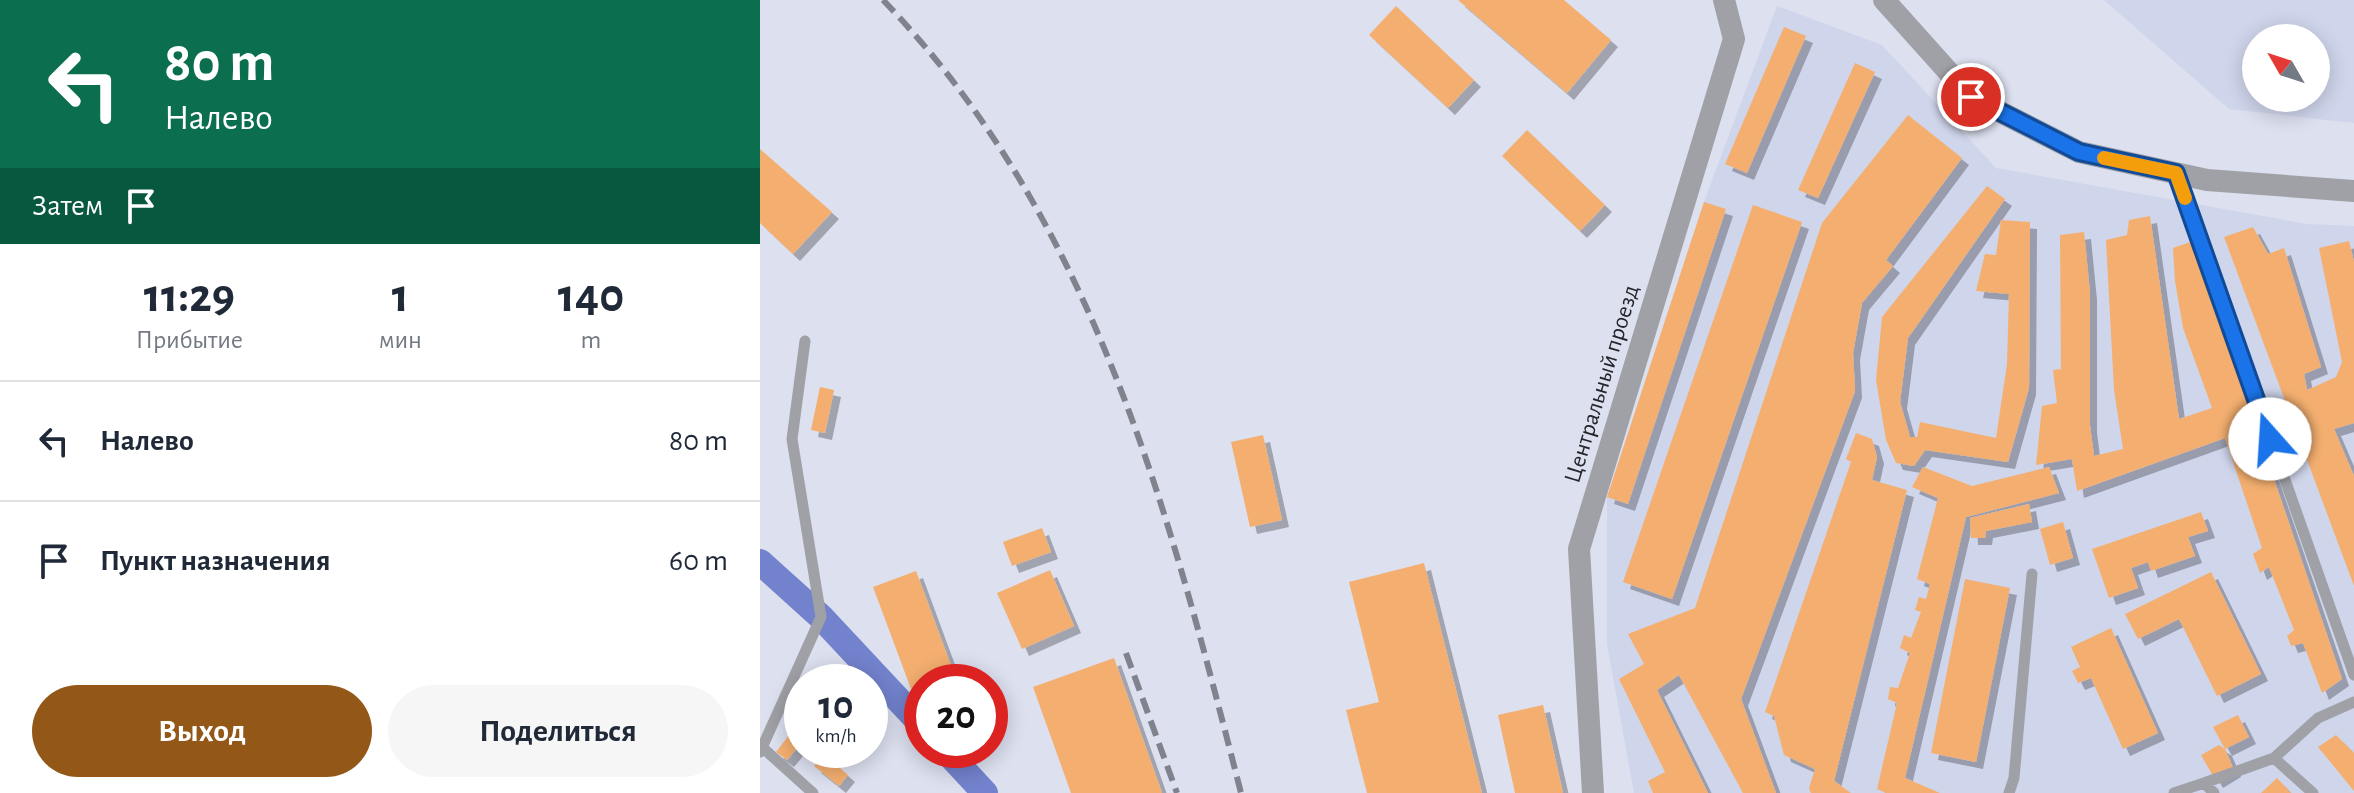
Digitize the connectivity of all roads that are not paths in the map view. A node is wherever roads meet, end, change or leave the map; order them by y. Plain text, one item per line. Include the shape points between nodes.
1 (1724, 0) edge
2 (1884, 0) edge
3 (2176, 173) junction
4 (2354, 191) edge
5 (805, 341) dead end
6 (2032, 574) dead end
7 (2354, 675) edge
8 (2354, 702) edge
9 (762, 750) edge
10 (2274, 758) junction
11 (2204, 783) junction
12 (813, 793) edge
13 (1593, 793) edge
14 (2009, 793) edge
15 (2174, 793) edge
16 (2214, 793) edge
17 (2313, 793) edge

1 - 13 street, Центральный проезд via 1734,39 1579,549
2 - 3 street via 1971,97 2079,152
3 - 4 street
3 - 7 lane
5 - 9 lane via 792,439 821,617
6 - 14 lane
8 - 10 lane via 2318,718
9 - 12 lane
10 - 11 lane
10 - 17 lane
11 - 15 lane
11 - 16 lane

